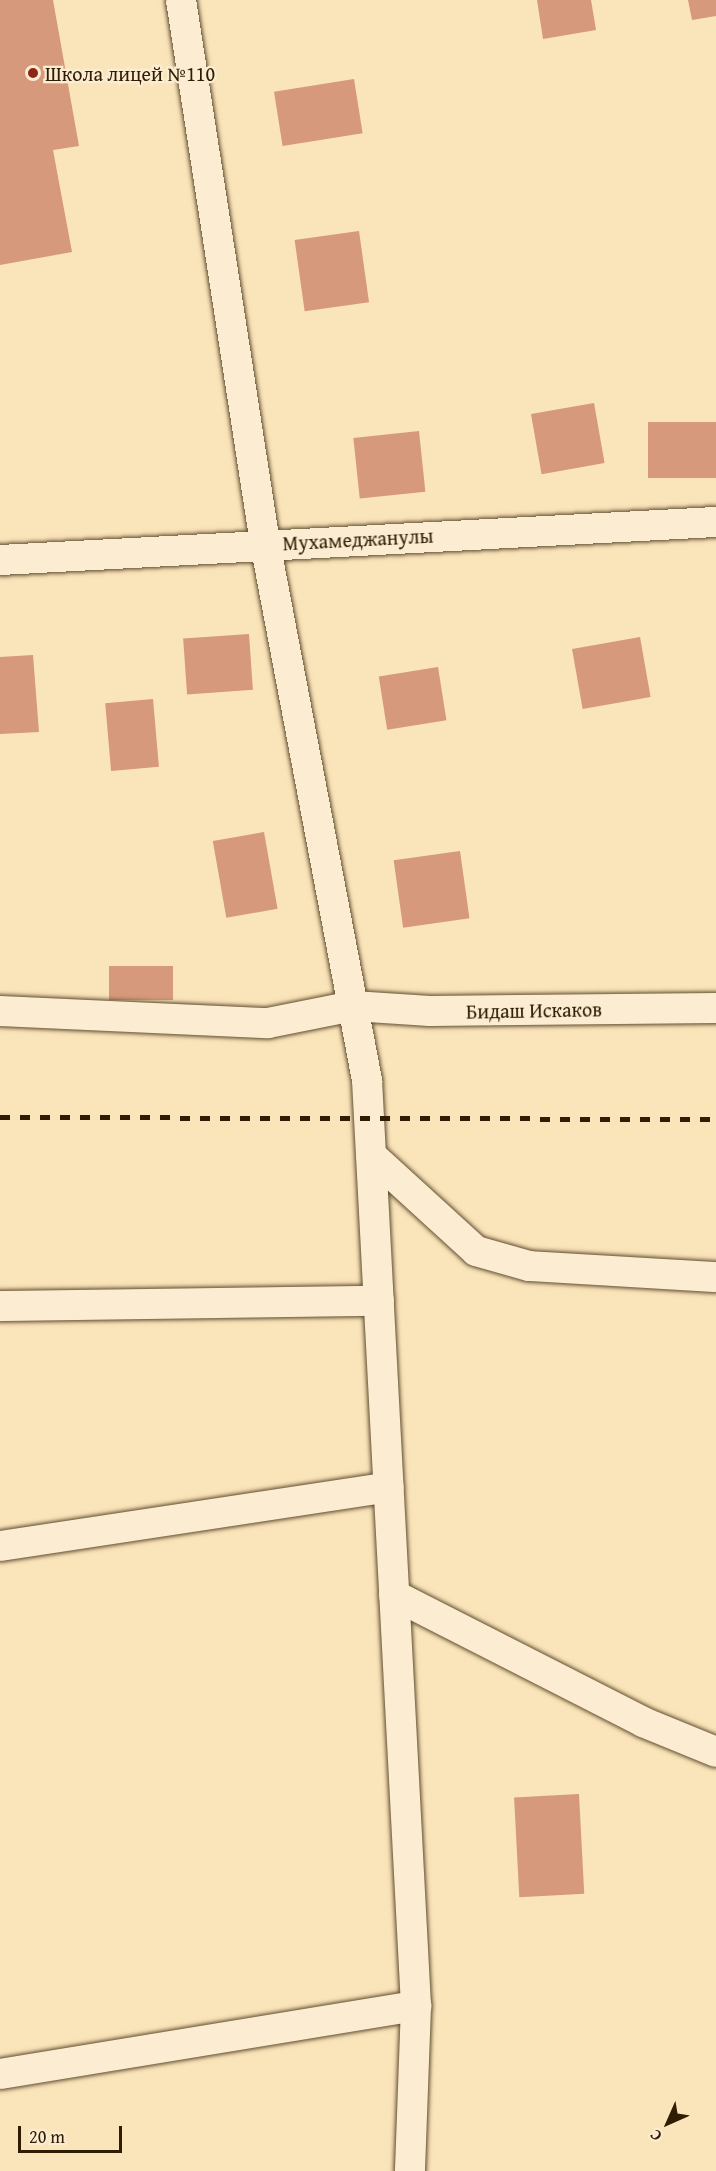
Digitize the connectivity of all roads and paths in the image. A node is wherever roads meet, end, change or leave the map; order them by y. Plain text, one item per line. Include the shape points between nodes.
1 (181, 0) edge
2 (716, 522) edge
3 (265, 543) junction
4 (0, 560) edge
5 (353, 1006) junction
6 (716, 1008) edge
7 (0, 1011) edge
8 (371, 1155) junction
9 (716, 1277) edge
10 (379, 1301) junction
11 (0, 1306) edge
12 (389, 1487) junction
13 (0, 1546) edge
14 (394, 1595) junction
15 (716, 1752) edge
16 (416, 2006) junction
17 (0, 2074) edge
18 (410, 2171) edge

1 - 3 street
2 - 3 street, Мухамеджанулы
3 - 4 street, Мухамеджанулы
3 - 5 street
5 - 6 street, Бидаш Искаков via 429,1011
5 - 7 street, Бидаш Искаков via 268,1023
5 - 8 street via 367,1080
8 - 9 street via 476,1251 529,1266
8 - 10 street
10 - 11 street
10 - 12 street
12 - 13 street
12 - 14 street
14 - 15 street via 643,1722
14 - 16 street
16 - 17 street
16 - 18 street

